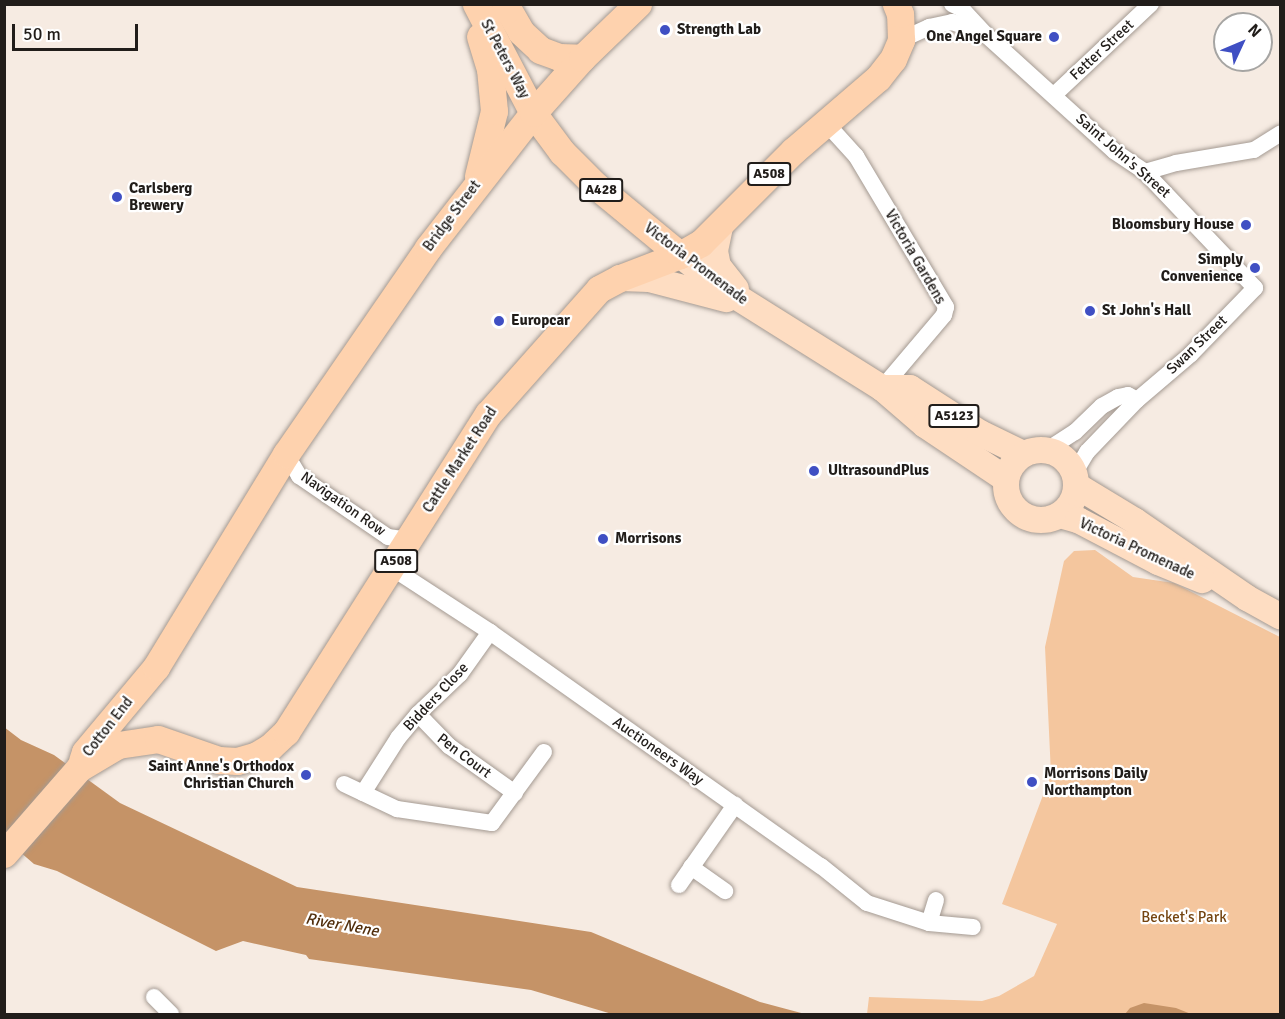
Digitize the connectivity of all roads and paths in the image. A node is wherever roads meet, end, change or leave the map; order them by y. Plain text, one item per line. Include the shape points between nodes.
1 (470, 4) edge
2 (476, 4) edge
3 (505, 4) edge
4 (638, 4) edge
5 (896, 4) edge
6 (952, 4) edge
7 (1151, 4) edge
8 (984, 33) junction
9 (901, 40) junction
10 (582, 58) junction
11 (1054, 94) junction
12 (533, 113) junction
13 (826, 123) junction
14 (1281, 134) edge
15 (1145, 172) junction
16 (477, 183) junction
17 (720, 227) junction
18 (680, 255) junction
19 (620, 278) junction
20 (1255, 288) joint
21 (753, 307) junction
22 (882, 388) junction
23 (1137, 400) junction
24 (1035, 452) junction
25 (286, 454) junction
26 (1006, 478) junction
27 (1075, 480) junction
28 (1060, 515) junction
29 (409, 540) junction
30 (392, 568) junction
31 (1247, 598) junction
32 (1281, 616) edge
33 (490, 632) junction
34 (139, 686) junction
35 (418, 714) junction
36 (158, 739) junction
37 (544, 752) dead end
38 (79, 768) junction
39 (344, 784) dead end
40 (363, 793) junction
41 (515, 793) junction
42 (735, 805) junction
43 (4, 854) edge
44 (691, 867) junction
45 (679, 885) dead end
46 (725, 891) dead end
47 (936, 900) dead end
48 (929, 923) junction
49 (973, 927) dead end
50 (154, 998) dead end
51 (171, 1014) edge

1 - 16 highway via 490,69 494,111
2 - 12 highway, St Peters Way / A428
3 - 10 highway, St Peters Way via 521,32 540,50 550,55
4 - 10 highway, Bridge Street / A508
5 - 9 highway
6 - 8 street, Saint John's Street via 962,9
7 - 11 street, Fetter Street
8 - 9 street, Saint John's Street via 952,22 928,27
8 - 11 street, Saint John's Street
9 - 13 highway, Cattle Market Road / A508 via 878,78
10 - 12 highway, Bridge Street / A508
11 - 15 street, Saint John's Street via 1114,151
12 - 16 highway, Bridge Street / A508
12 - 18 highway, Victoria Promenade / A428 via 562,152 595,185
13 - 17 highway, Cattle Market Road / A508 via 752,190
13 - 22 street, Victoria Gardens via 856,156 946,307 944,315
14 - 15 street via 1254,150
15 - 20 street, Saint John's Street
16 - 25 highway, Bridge Street / A508
17 - 18 highway, Cattle Market Road / A508
17 - 21 main road, A5123 via 715,250 718,266
18 - 19 highway, Cattle Market Road / A508
18 - 21 main road, Victoria Promenade / A5123
19 - 21 main road, A5123 via 692,288
19 - 29 highway, Cattle Market Road / A508 via 586,300 488,414
20 - 23 street, Swan Street via 1190,355
21 - 22 main road, Victoria Promenade / A5123
22 - 24 main road, A5123 via 910,388 980,433
22 - 26 main road, Victoria Promenade / A5123 via 915,418
23 - 24 street via 1128,395 1118,397 1101,406 1075,432
23 - 27 street, Swan Street via 1087,452
24 - 26 main road via 1014,462
24 - 27 main road via 1060,454 1069,463
25 - 29 street, Navigation Row via 299,476 388,537
25 - 34 highway, A508 via 208,586 156,667
26 - 28 main road via 1006,491 1018,512 1042,521
27 - 28 main road via 1072,502
27 - 31 main road, Victoria Promenade
28 - 31 main road, Victoria Promenade via 1086,524 1158,562
29 - 30 highway, Cattle Market Road / A508
30 - 33 street, Auctioneers Way
30 - 36 highway, Cattle Market Road / A508 via 286,732 270,747 237,761 219,760
31 - 32 main road, Victoria Promenade
33 - 35 street, Bidders Close via 460,674
33 - 42 street, Auctioneers Way
34 - 36 highway, A508 via 134,712 137,721
34 - 38 highway, Cotton End / A508 via 85,752
35 - 40 street, Bidders Close
35 - 41 street, Pen Court via 449,746
36 - 38 highway, Cattle Market Road / A508 via 118,745
37 - 41 street
38 - 43 highway, A508
39 - 40 street
40 - 41 street via 397,808 492,823
42 - 44 street
42 - 48 street, Auctioneers Way via 867,903
44 - 45 street
44 - 46 street
47 - 48 street
48 - 49 street, Auctioneers Way
50 - 51 street

